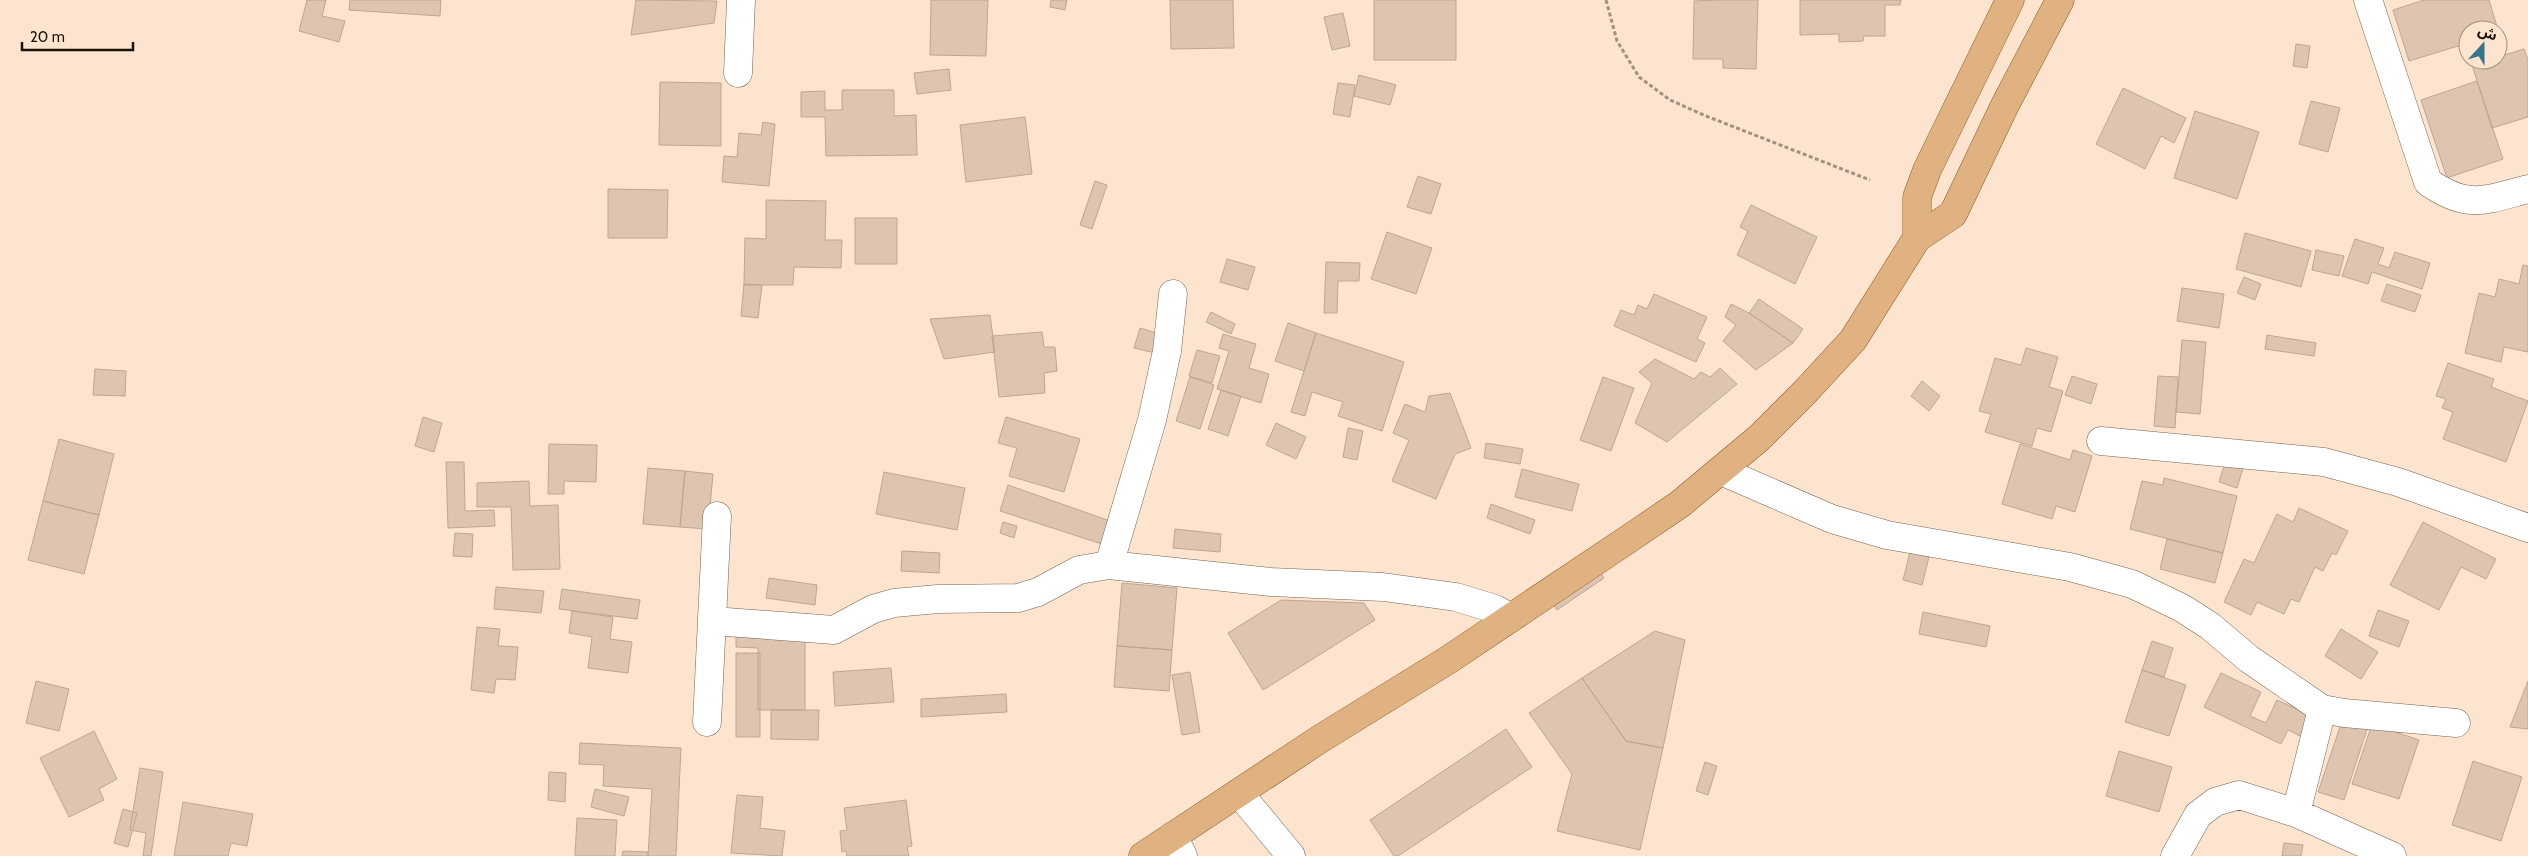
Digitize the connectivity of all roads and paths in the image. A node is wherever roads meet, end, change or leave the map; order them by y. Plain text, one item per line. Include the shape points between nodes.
1 (741, 0) edge
2 (1606, 0) edge
3 (2010, 0) edge
4 (2060, 0) edge
5 (2368, 0) edge
6 (738, 73) dead end
7 (1870, 180) dead end
8 (2528, 190) edge
9 (1917, 238) junction
10 (1173, 294) dead end
11 (2101, 441) dead end
12 (1721, 471) junction
13 (717, 516) dead end
14 (2528, 528) edge
15 (1109, 565) junction
16 (1511, 618) junction
17 (713, 621) junction
18 (2322, 709) junction
19 (707, 722) dead end
20 (2456, 723) dead end
21 (1239, 793) junction
22 (2296, 813) junction
23 (1178, 846) edge
24 (1143, 856) edge
25 (1291, 856) edge
26 (2176, 856) edge
27 (2392, 856) edge

1 - 6 street
2 - 7 path via 1617,42 1630,63 1639,77 1670,100
3 - 9 main road via 1927,170 1917,197
4 - 9 main road via 1953,214
5 - 8 street via 2428,182 2465,201
9 - 12 main road via 1852,340 1805,392
10 - 15 street via 1167,352 1152,420
11 - 14 street via 2324,462 2398,482
12 - 16 main road via 1680,504
12 - 18 street via 1832,519 1887,535 2070,567 2132,584 2182,608 2210,626 2249,659
13 - 17 street
15 - 16 street via 1271,582 1383,587 1456,597 1495,609
15 - 17 street via 1079,570 1038,592 1018,598 894,603 873,609 834,630
16 - 21 main road
17 - 19 street
18 - 20 street
18 - 22 street
21 - 23 main road
21 - 25 street
22 - 26 street via 2239,795 2215,802 2198,815
22 - 27 street
23 - 24 main road

